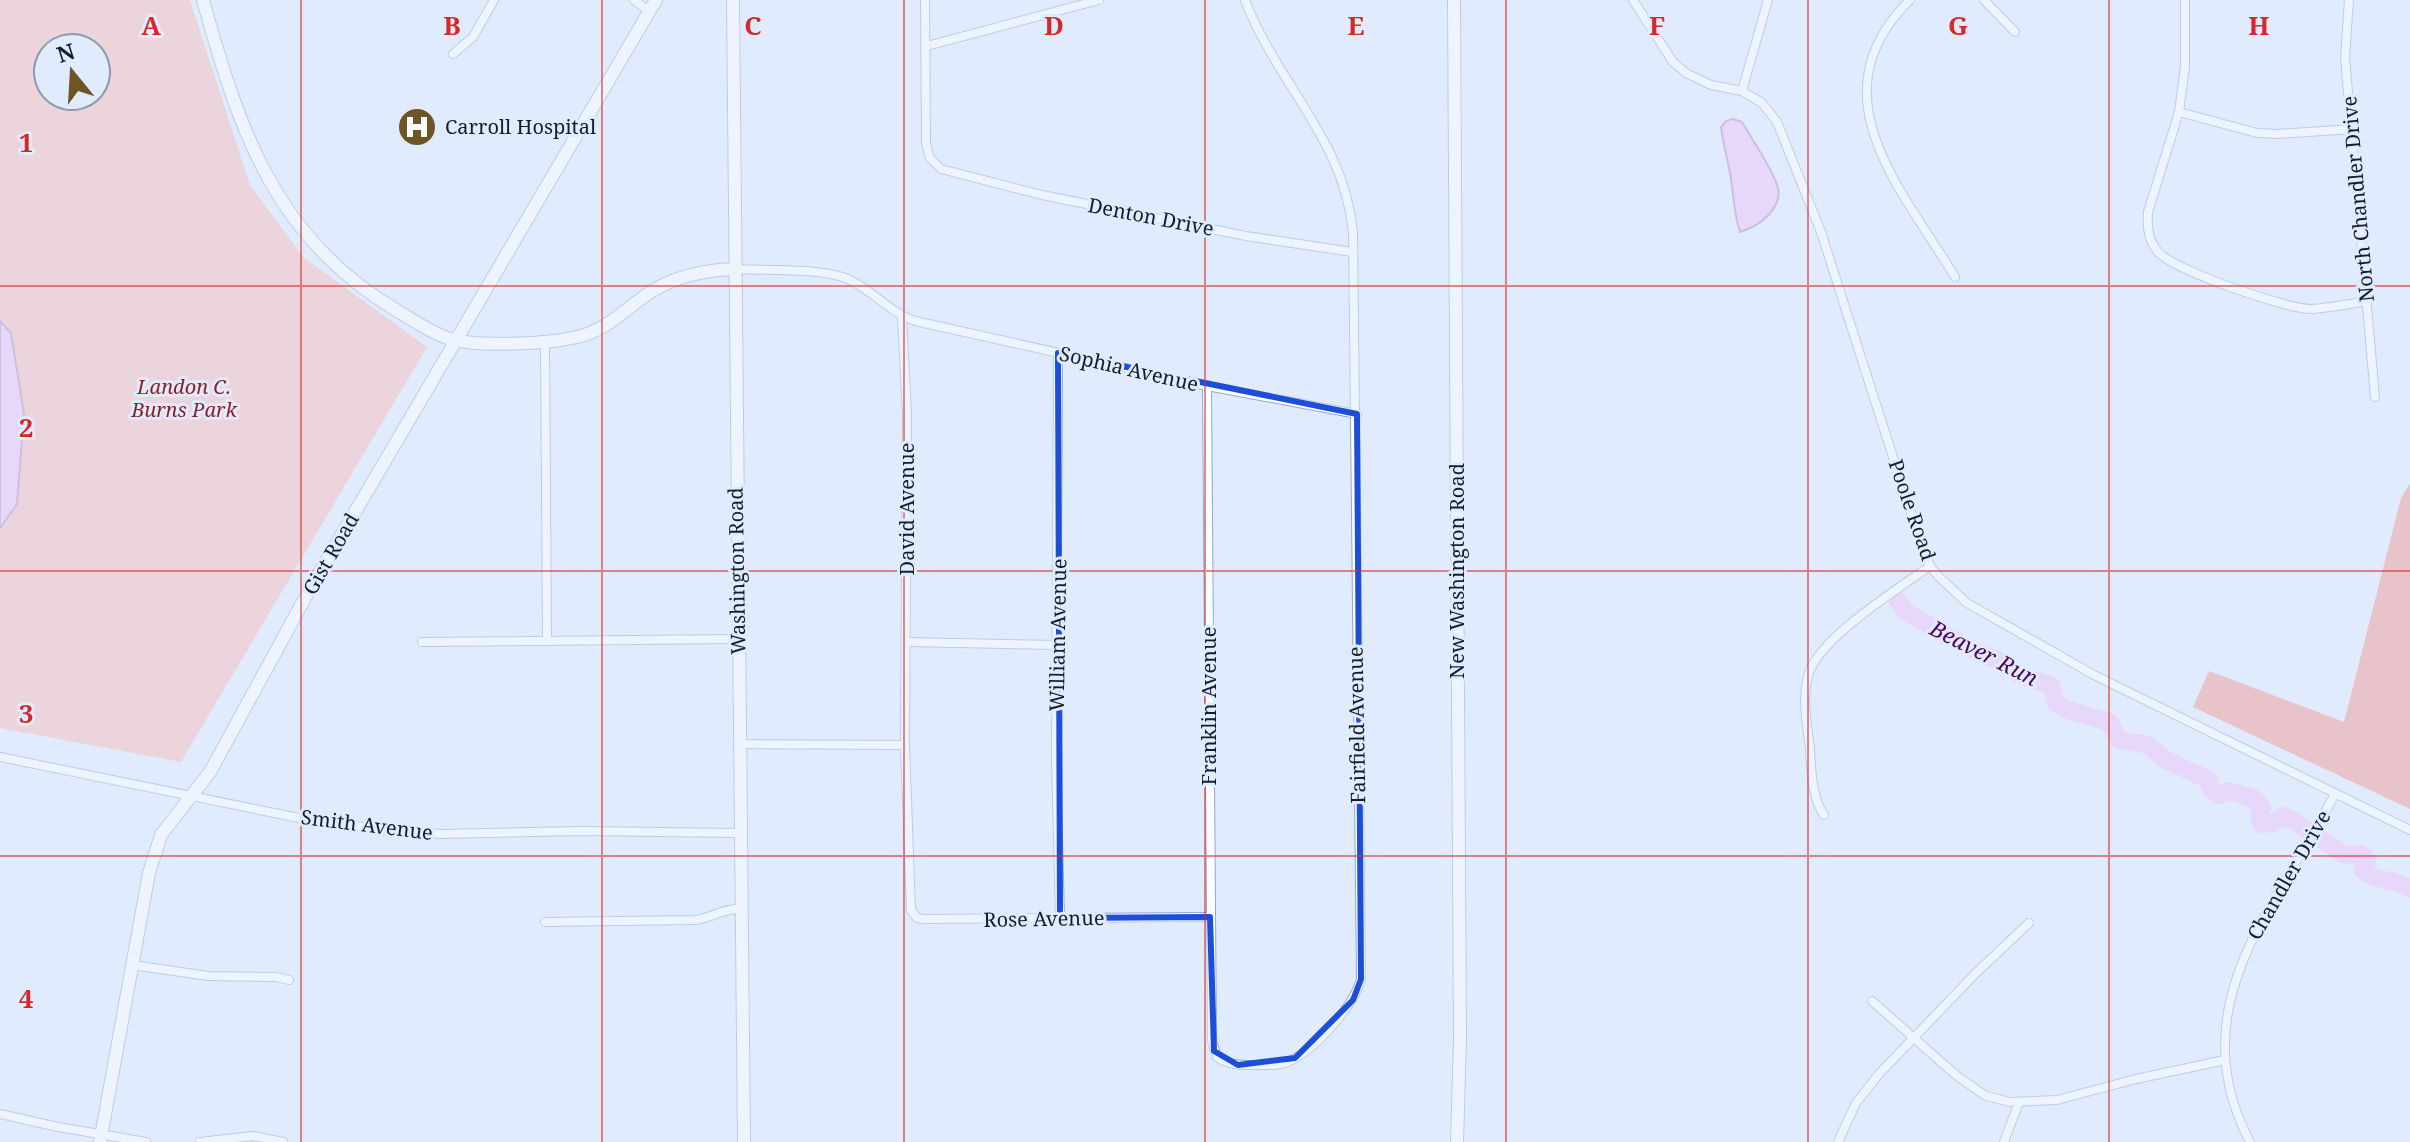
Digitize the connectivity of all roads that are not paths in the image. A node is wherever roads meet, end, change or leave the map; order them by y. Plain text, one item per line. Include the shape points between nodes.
1 (203, 0) edge
2 (494, 0) edge
3 (634, 0) edge
4 (733, 0) edge
5 (925, 0) edge
6 (1099, 0) edge
7 (1245, 0) edge
8 (1454, 0) edge
9 (1633, 0) edge
10 (1768, 0) edge
11 (1910, 0) edge
12 (1984, 0) edge
13 (2185, 0) edge
14 (2349, 0) edge
15 (653, 6) edge
16 (2015, 32) dead end
17 (927, 46) junction
18 (453, 54) dead end
19 (1742, 91) junction
20 (2179, 112) junction
21 (2352, 129) junction
22 (1352, 252) junction
23 (735, 269) junction
24 (1955, 277) dead end
25 (2367, 301) junction
26 (902, 317) junction
27 (457, 340) junction
28 (545, 342) junction
29 (1058, 353) junction
30 (1207, 386) junction
31 (2375, 397) dead end
32 (1357, 414) junction
33 (1930, 566) junction
34 (738, 639) junction
35 (547, 641) junction
36 (422, 642) dead end
37 (907, 642) junction
38 (1058, 645) junction
39 (739, 744) junction
40 (905, 745) junction
41 (0, 757) edge
42 (2335, 794) junction
43 (191, 797) junction
44 (1824, 815) dead end
45 (2410, 830) edge
46 (739, 833) junction
47 (909, 881) joint
48 (740, 909) junction
49 (1210, 917) junction
50 (1060, 918) junction
51 (545, 922) dead end
52 (2029, 923) dead end
53 (133, 965) junction
54 (289, 980) dead end
55 (1872, 1001) dead end
56 (1211, 1027) joint
57 (1914, 1037) junction
58 (2225, 1060) junction
59 (2019, 1102) junction
60 (0, 1114) edge
61 (101, 1138) edge
62 (146, 1142) edge
63 (200, 1142) edge
64 (283, 1142) edge
65 (744, 1142) edge
66 (1457, 1142) edge
67 (1838, 1142) edge
68 (2004, 1142) edge
69 (2250, 1142) edge

1 - 27 main road via 240,120 288,212 328,259 367,291
2 - 18 street via 473,37
3 - 15 street
4 - 23 main road, Washington Road
5 - 17 street
6 - 17 street
7 - 22 street, Fairfield Avenue via 1263,41 1342,175
8 - 66 main road, New Washington Road
9 - 19 street, Poole Road via 1686,73
10 - 19 street
11 - 24 street via 1885,30 1872,60 1867,112 1883,162
12 - 16 street
13 - 20 street
14 - 21 street, North Chandler Drive via 2345,58
15 - 27 main road, Gist Road
17 - 22 street, Denton Drive via 926,144 930,158 951,174 1246,236
19 - 33 street, Poole Road via 1762,103 1777,122 1794,160 1842,289
20 - 21 street via 2257,133
20 - 25 street via 2148,212 2147,226 2158,252 2194,272 2286,304 2309,309
21 - 25 street, North Chandler Drive
22 - 32 street, Fairfield Avenue
23 - 26 street via 840,276
23 - 28 main road via 676,279 601,329
23 - 34 main road, Washington Road
25 - 31 street, North Chandler Drive
26 - 29 street, Sophia Avenue
26 - 37 street, David Avenue
27 - 28 main road
27 - 43 main road, Gist Road
28 - 35 street
29 - 30 street, Sophia Avenue
29 - 38 street, William Avenue
30 - 32 street, Sophia Avenue
30 - 49 street, Franklin Avenue
32 - 56 street, Fairfield Avenue via 1361,979 1353,1000 1323,1035 1285,1063 1223,1061 1214,1051
33 - 42 street, Poole Road via 1967,603 2023,636
33 - 44 street via 1828,643 1811,666 1805,703 1811,767
34 - 35 street
34 - 39 main road, Washington Road
35 - 36 street
37 - 38 street
37 - 40 street, David Avenue
38 - 50 street, William Avenue
39 - 40 street
39 - 46 main road, Washington Road
40 - 47 street, David Avenue
41 - 43 street, Smith Avenue
42 - 45 street, Poole Road
42 - 58 street, Chandler Drive via 2276,890 2241,960 2230,999
43 - 46 street, Smith Avenue via 412,833
43 - 53 main road, Gist Road via 156,846
46 - 48 main road, Washington Road
47 - 50 street, Rose Avenue via 911,910 917,918
48 - 51 street via 724,909 702,920
48 - 65 main road, Washington Road
49 - 50 street, Rose Avenue
49 - 56 street, Franklin Avenue
52 - 57 street
53 - 54 street
53 - 61 main road, Gist Road
55 - 57 street
57 - 59 street via 1986,1096
57 - 67 street via 1856,1103
58 - 59 street via 2057,1100
58 - 69 street, Chandler Drive
59 - 68 street
60 - 61 street
61 - 62 street
63 - 64 street via 253,1136

